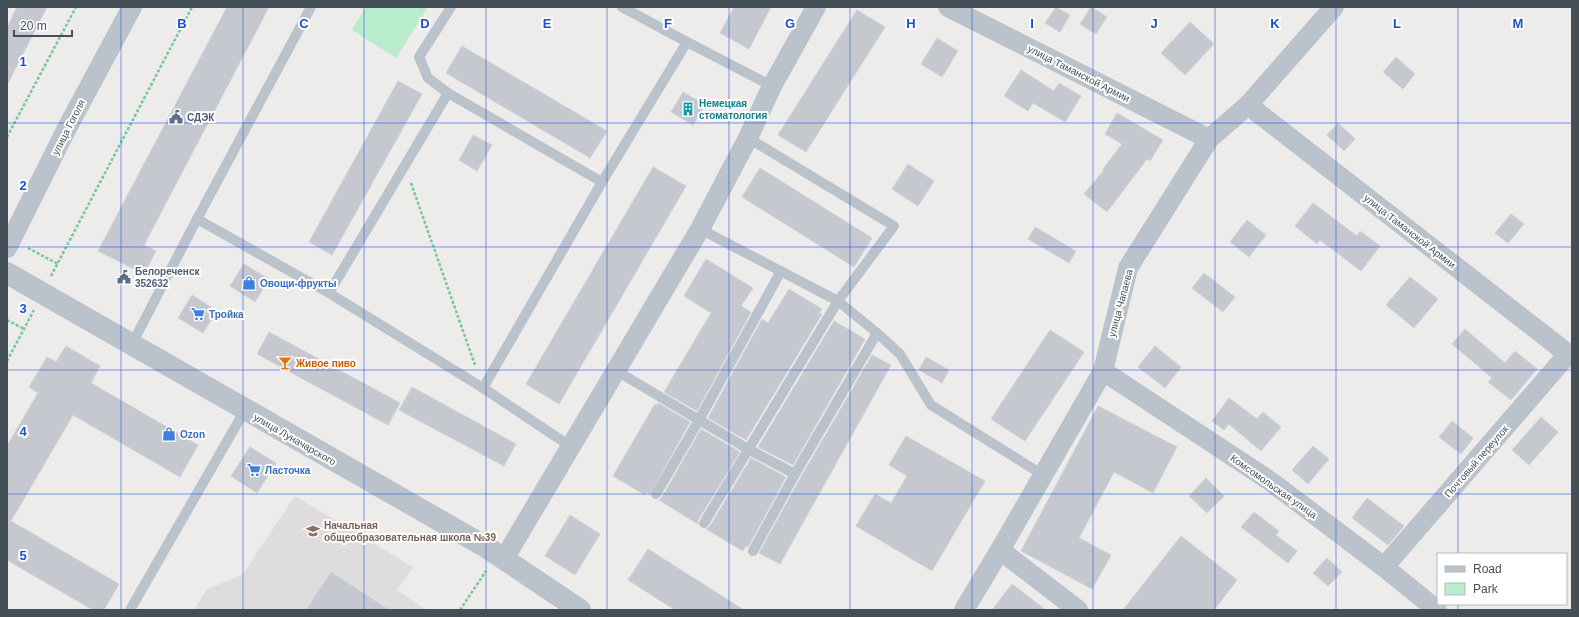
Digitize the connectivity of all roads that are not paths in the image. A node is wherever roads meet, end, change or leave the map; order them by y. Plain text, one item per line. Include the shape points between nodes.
1 (132, 7) edge
2 (311, 7) edge
3 (450, 7) edge
4 (622, 7) edge
5 (816, 7) edge
6 (948, 7) edge
7 (1334, 7) edge
8 (687, 42) junction
9 (772, 86) junction
10 (448, 93) junction
11 (1248, 105) junction
12 (748, 138) junction
13 (1209, 139) junction
14 (602, 182) junction
15 (196, 219) junction
16 (700, 228) junction
17 (9, 244) edge
18 (781, 271) junction
19 (7, 273) edge
20 (329, 293) junction
21 (838, 301) junction
22 (878, 333) junction
23 (132, 344) junction
24 (1570, 355) edge
25 (615, 370) junction
26 (1103, 371) junction
27 (483, 388) junction
28 (245, 410) junction
29 (699, 420) junction
30 (570, 446) junction
31 (748, 449) junction
32 (795, 474) junction
33 (1043, 475) junction
34 (656, 494) dead end
35 (704, 523) dead end
36 (1000, 550) junction
37 (753, 551) dead end
38 (501, 556) junction
39 (1384, 567) junction
40 (570, 607) edge
41 (130, 610) edge
42 (964, 610) edge
43 (1078, 610) edge
44 (1437, 610) edge

1 - 17 street, улица Гоголя
2 - 15 lane
3 - 10 lane via 419,57 428,78
4 - 8 lane
5 - 9 street
6 - 13 street, улица Таманской Армии
7 - 11 street, улица Чапаева
8 - 9 lane
8 - 14 lane
9 - 12 street
10 - 14 lane
10 - 20 lane
11 - 13 street, улица Чапаева
11 - 24 street, улица Таманской Армии
12 - 16 street
12 - 21 lane via 894,226
13 - 26 street, улица Чапаева via 1128,268
14 - 27 lane
15 - 20 lane
15 - 23 lane
16 - 18 lane
16 - 25 street
18 - 21 lane
18 - 29 lane
19 - 23 street, улица Луначарского
20 - 27 lane
21 - 22 lane
21 - 31 lane
22 - 32 lane
22 - 33 lane via 900,354 931,406
23 - 28 street, улица Луначарского
24 - 39 street, Почтовый переулок
25 - 29 lane
25 - 30 street
26 - 33 street, улица Чапаева
26 - 39 street, Комсомольская улица via 1270,481
27 - 30 lane
28 - 38 street, улица Луначарского
28 - 41 lane
29 - 31 lane
29 - 34 lane
30 - 38 street
31 - 32 lane
31 - 35 lane
32 - 37 lane
33 - 36 street, улица Чапаева
36 - 42 street, улица Чапаева
36 - 43 street
38 - 40 street, улица Луначарского
39 - 44 street, Комсомольская улица

